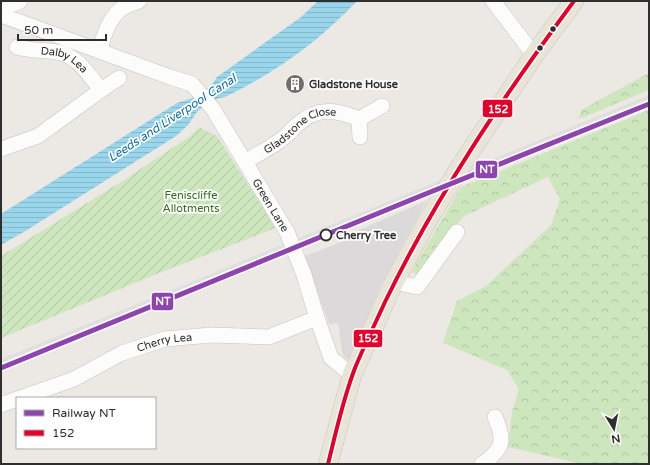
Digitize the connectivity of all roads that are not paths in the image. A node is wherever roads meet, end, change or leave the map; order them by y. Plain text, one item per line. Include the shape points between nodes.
1 (20, 1) edge
2 (139, 1) edge
3 (493, 1) edge
4 (574, 1) edge
5 (1, 9) edge
6 (1, 15) edge
7 (17, 46) dead end
8 (99, 51) junction
9 (534, 55) junction
10 (119, 78) dead end
11 (101, 90) junction
12 (382, 106) dead end
13 (359, 119) junction
14 (360, 137) dead end
15 (1, 149) edge
16 (245, 162) junction
17 (457, 232) dead end
18 (394, 282) junction
19 (317, 318) junction
20 (352, 375) junction
21 (23, 397) edge
22 (16, 399) edge
23 (1, 405) edge
24 (494, 417) dead end
25 (328, 464) edge
26 (482, 464) edge

1 - 5 street
2 - 8 street via 124,6 114,16
3 - 9 street
4 - 9 main road
6 - 8 street
7 - 11 street, Dalby Lea via 29,50 59,52 79,62
8 - 16 street, Green Lane via 192,84 213,110
9 - 18 main road, bridge via 462,164
10 - 11 street
11 - 15 street via 38,136
12 - 13 street
13 - 14 street
13 - 16 street, Gladstone Close via 331,111 317,112 305,118 281,140
16 - 19 street, Green Lane, bridge via 287,232
17 - 18 street via 417,288
18 - 20 main road
19 - 20 street, Green Lane via 331,358
19 - 21 street, Cherry Lea via 269,338 211,335 165,339 122,353 74,380
20 - 25 main road
22 - 23 street
24 - 26 street via 500,431 500,444 495,455

